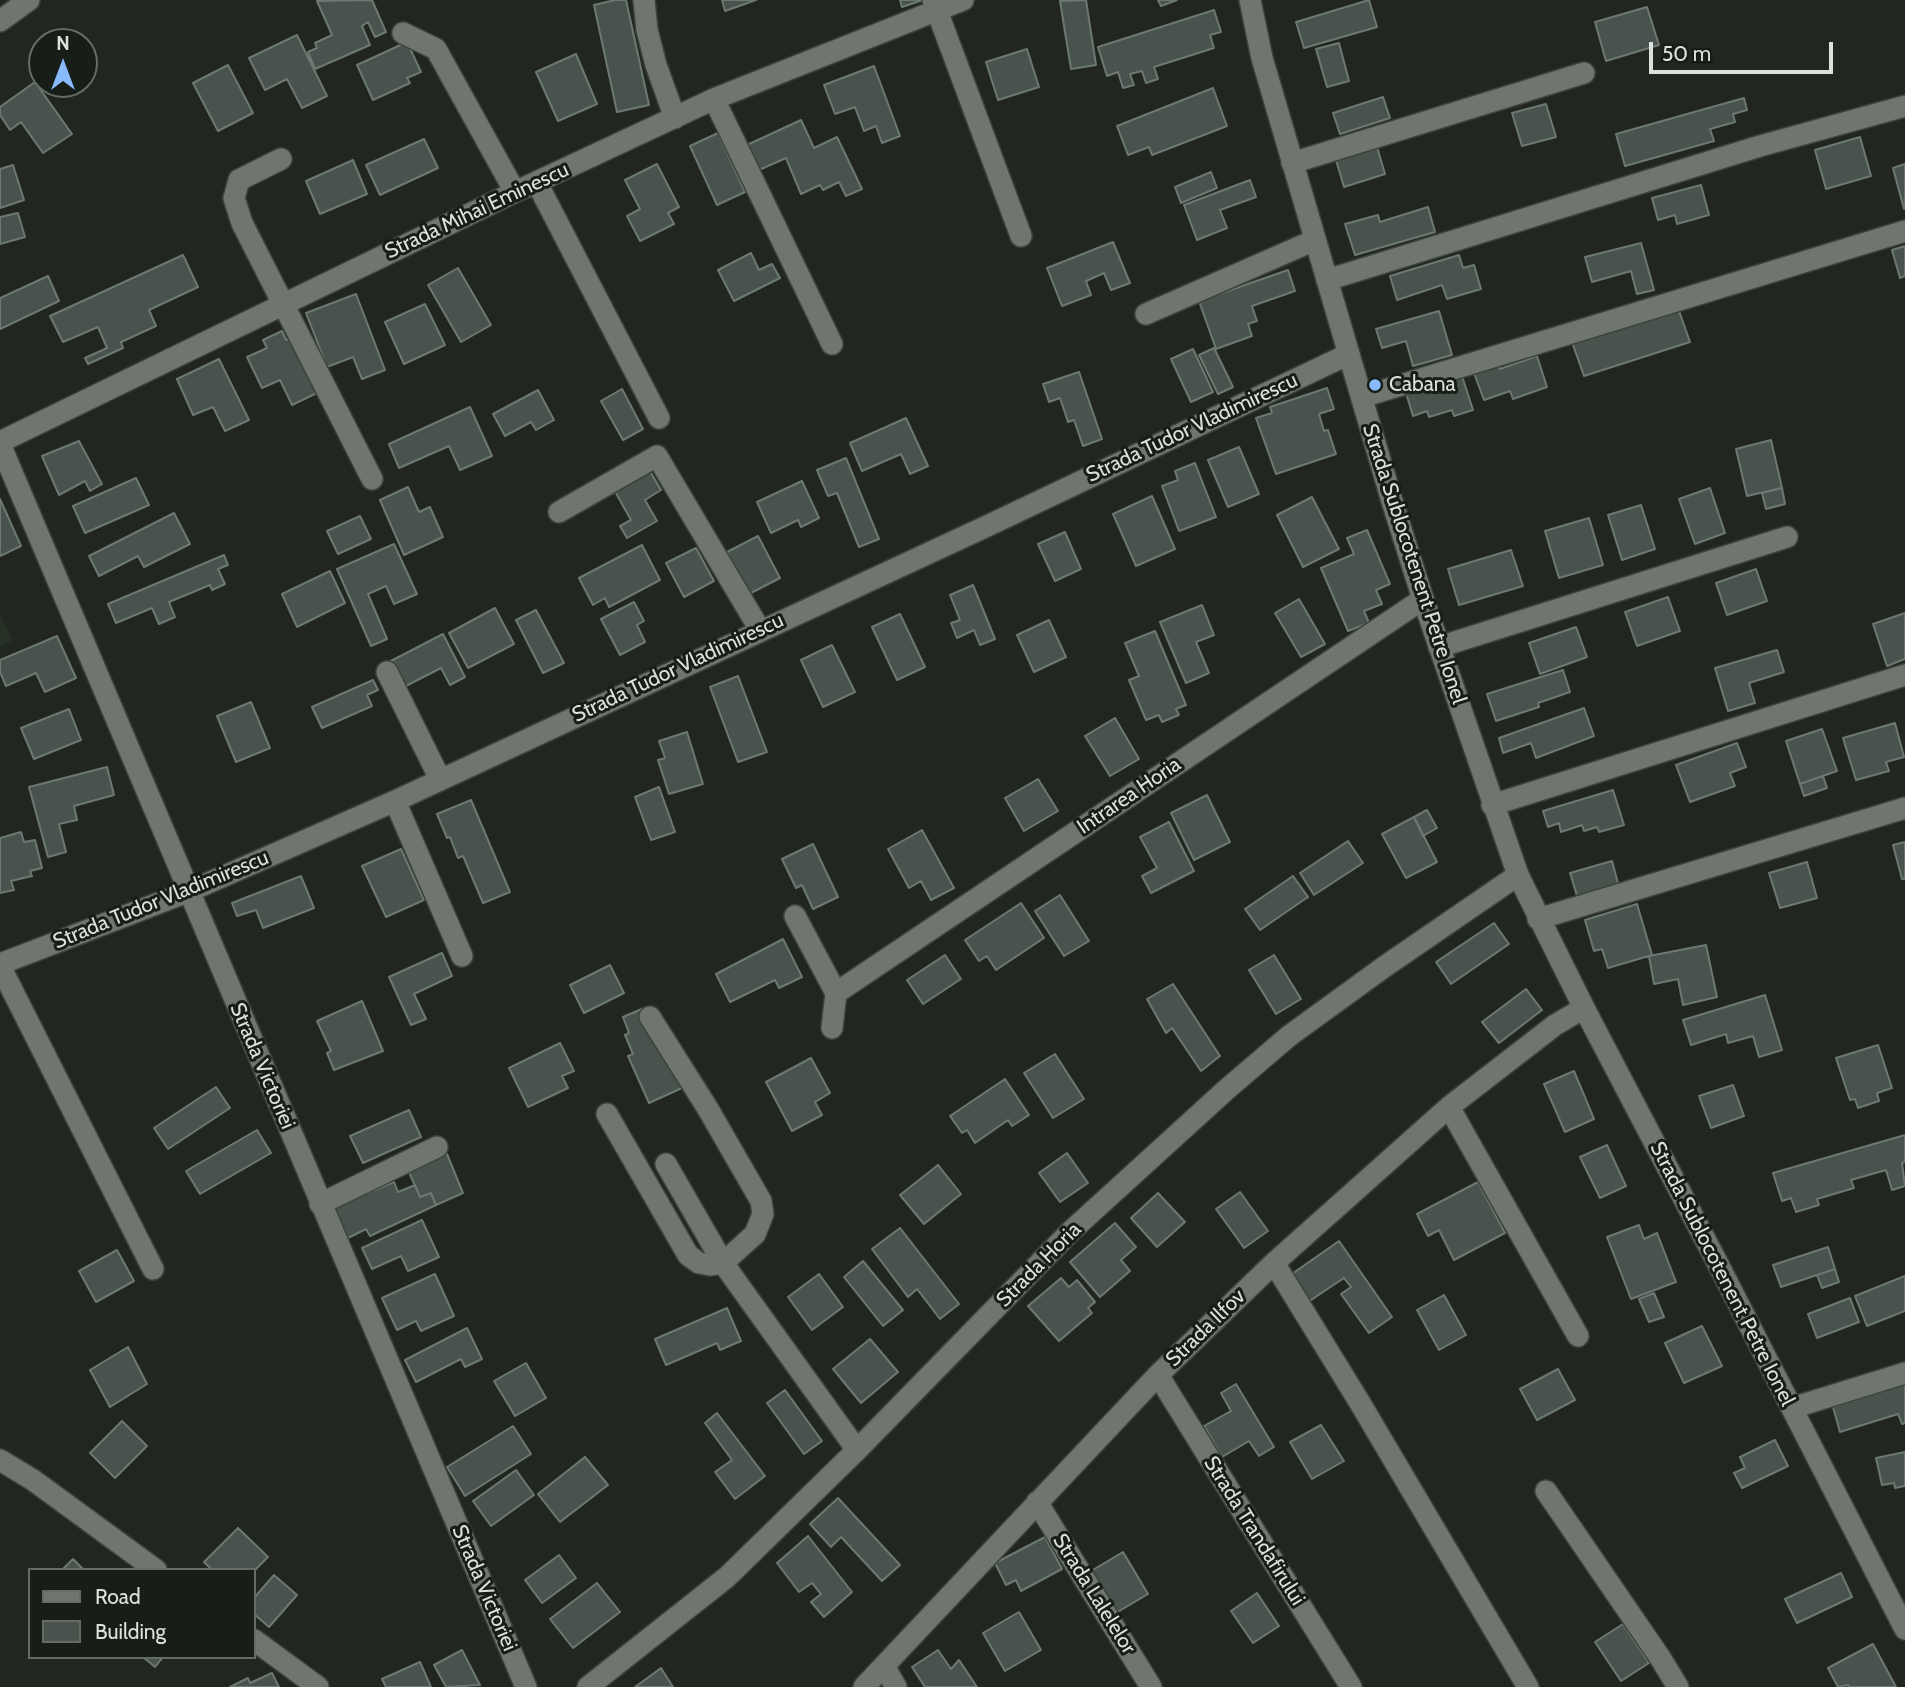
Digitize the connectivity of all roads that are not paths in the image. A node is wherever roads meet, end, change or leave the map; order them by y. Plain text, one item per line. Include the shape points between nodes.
1 (29, 0) edge
2 (644, 0) edge
3 (963, 0) edge
4 (1250, 0) edge
5 (935, 5) edge
6 (0, 21) edge
7 (403, 33) dead end
8 (1584, 73) dead end
9 (715, 99) junction
10 (1905, 106) edge
11 (675, 118) junction
12 (281, 159) dead end
13 (1292, 163) junction
14 (537, 183) junction
15 (515, 192) junction
16 (1905, 231) edge
17 (1021, 236) dead end
18 (1315, 240) junction
19 (1327, 280) junction
20 (285, 304) junction
21 (1146, 314) dead end
22 (832, 344) dead end
23 (1349, 354) junction
24 (1362, 397) junction
25 (659, 418) dead end
26 (0, 443) edge
27 (372, 479) dead end
28 (559, 512) dead end
29 (1787, 537) dead end
30 (1423, 599) junction
31 (760, 630) junction
32 (1439, 647) junction
33 (387, 672) dead end
34 (1905, 675) edge
35 (440, 779) junction
36 (395, 801) junction
37 (1492, 805) junction
38 (1905, 808) edge
39 (1518, 875) junction
40 (190, 891) junction
41 (794, 916) dead end
42 (1538, 919) junction
43 (462, 956) dead end
44 (0, 965) edge
45 (836, 993) junction
46 (1584, 1008) junction
47 (650, 1017) dead end
48 (832, 1027) dead end
49 (1449, 1107) junction
50 (607, 1114) dead end
51 (437, 1147) dead end
52 (666, 1164) dead end
53 (320, 1204) junction
54 (723, 1262) junction
55 (1274, 1263) junction
56 (153, 1269) dead end
57 (1578, 1336) dead end
58 (1905, 1373) edge
59 (1158, 1375) junction
60 (1792, 1408) junction
61 (857, 1450) junction
62 (0, 1460) edge
63 (1546, 1491) dead end
64 (1037, 1502) junction
65 (153, 1568) edge
66 (1905, 1629) edge
67 (256, 1641) edge
68 (884, 1666) junction
69 (318, 1687) edge
70 (526, 1687) edge
71 (588, 1687) edge
72 (864, 1687) edge
73 (897, 1687) edge
74 (1151, 1687) edge
75 (1351, 1687) edge
76 (1528, 1687) edge
77 (1678, 1687) edge

1 - 6 street
2 - 11 street via 656,65
3 - 5 street, Strada Mihai Eminescu
4 - 13 street, Strada Sublocotenent Petre Ionel
5 - 9 street, Strada Mihai Eminescu
5 - 17 street
7 - 15 street via 436,49
8 - 13 street
9 - 11 street, Strada Mihai Eminescu
9 - 22 street
10 - 19 street
11 - 14 street, Strada Mihai Eminescu
12 - 20 street via 239,180 234,198 242,223
13 - 18 street, Strada Sublocotenent Petre Ionel
14 - 15 street, Strada Mihai Eminescu
14 - 25 street
15 - 20 street, Strada Mihai Eminescu
16 - 24 street
18 - 19 street, Strada Sublocotenent Petre Ionel
18 - 21 street
19 - 23 street, Strada Sublocotenent Petre Ionel
20 - 26 street, Strada Mihai Eminescu
20 - 27 street
23 - 24 street, Strada Sublocotenent Petre Ionel
23 - 31 street, Strada Tudor Vladimirescu
24 - 30 street, Strada Sublocotenent Petre Ionel
26 - 40 street, Strada Victoriei
28 - 31 street via 657,456
29 - 32 street
30 - 32 street, Strada Sublocotenent Petre Ionel
30 - 45 street, Intrarea Horia
31 - 35 street, Strada Tudor Vladimirescu
32 - 37 street, Strada Sublocotenent Petre Ionel
33 - 35 street
34 - 37 street
35 - 36 street, Strada Tudor Vladimirescu
36 - 40 street, Strada Tudor Vladimirescu
36 - 43 street
37 - 39 street, Strada Sublocotenent Petre Ionel
38 - 42 street
39 - 42 street, Strada Sublocotenent Petre Ionel
39 - 61 street, Strada Horia via 1373,974 1227,1089 1070,1232
40 - 44 street, Strada Tudor Vladimirescu
40 - 53 street, Strada Victoriei
41 - 45 street
42 - 46 street, Strada Sublocotenent Petre Ionel
44 - 56 street
45 - 48 street
46 - 49 street, Strada Ilfov
46 - 60 street, Strada Sublocotenent Petre Ionel
47 - 54 street via 761,1201 763,1214 755,1234
49 - 55 street, Strada Ilfov
49 - 57 street
50 - 54 street via 688,1255 709,1265
51 - 53 street
52 - 54 street
53 - 70 street, Strada Victoriei
54 - 61 street
55 - 59 street, Strada Ilfov
55 - 76 street
58 - 60 street
59 - 64 street, Strada Ilfov
59 - 75 street, Strada Trandafirului
60 - 66 street, Strada Sublocotenent Petre Ionel
61 - 71 street, Strada Horia via 727,1577
62 - 65 street
63 - 77 street
64 - 68 street, Strada Ilfov
64 - 74 street, Strada Lalelelor
67 - 69 street
68 - 72 street, Strada Ilfov
68 - 73 street

